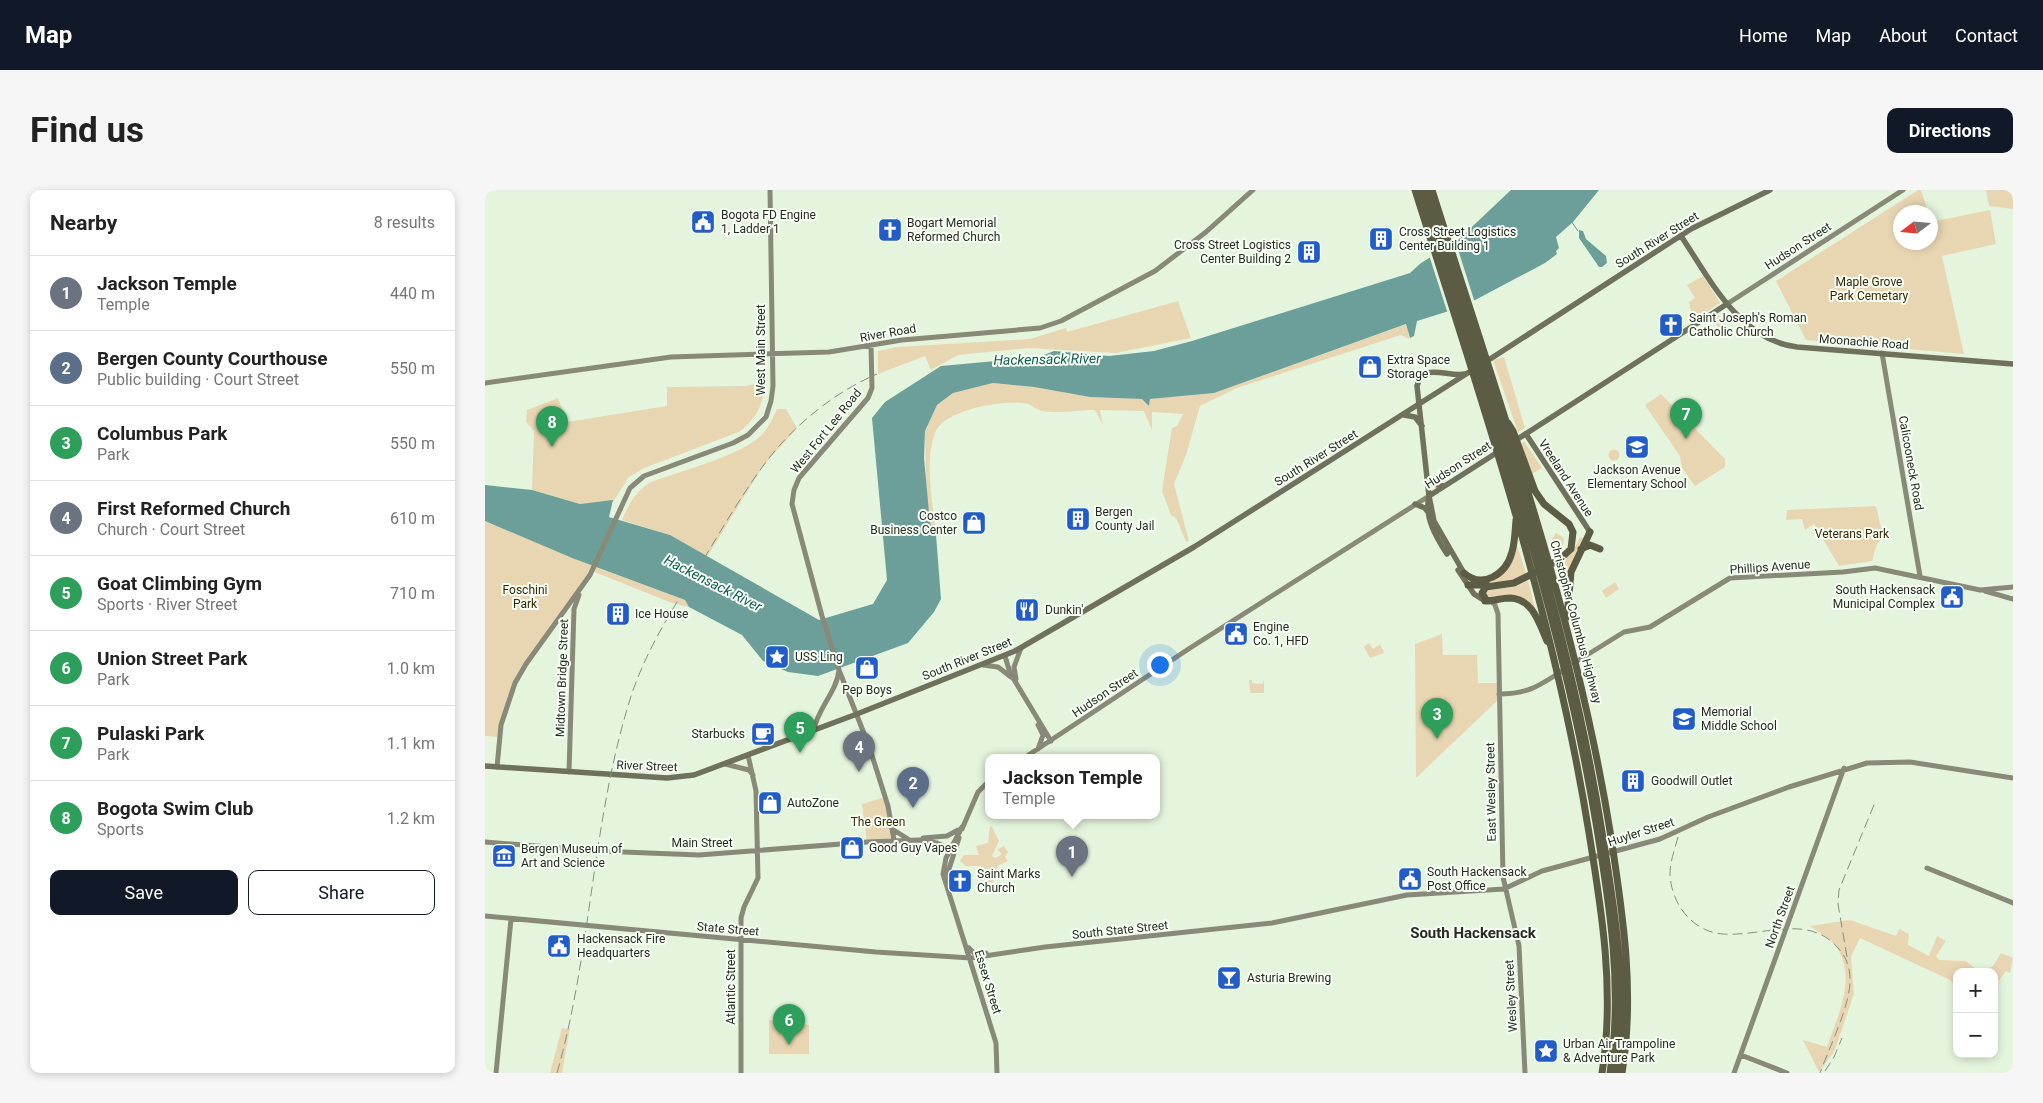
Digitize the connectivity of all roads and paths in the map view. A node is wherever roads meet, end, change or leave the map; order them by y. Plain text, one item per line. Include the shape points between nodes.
1 (770, 190) edge
2 (1253, 190) edge
3 (1415, 190) edge
4 (1421, 190) edge
5 (1426, 190) edge
6 (1433, 190) edge
7 (1770, 190) edge
8 (1903, 190) edge
9 (1681, 236) junction
10 (1727, 304) junction
11 (871, 346) junction
12 (1882, 353) junction
13 (771, 356) junction
14 (2013, 364) edge
15 (1467, 374) junction
16 (1484, 381) junction
17 (485, 383) edge
18 (1421, 405) junction
19 (1404, 415) junction
20 (1423, 427) junction
21 (1526, 434) junction
22 (1504, 436) junction
23 (1510, 456) junction
24 (1427, 478) junction
25 (1444, 486) junction
26 (1429, 496) junction
27 (1415, 504) junction
28 (1428, 512) junction
29 (1517, 517) junction
30 (1589, 532) joint
31 (1581, 549) junction
32 (1600, 549) dead end
33 (1464, 573) junction
34 (1920, 576) junction
35 (1469, 585) junction
36 (1493, 585) junction
37 (583, 586) junction
38 (2013, 587) edge
39 (1980, 590) junction
40 (1505, 598) junction
41 (2013, 599) edge
42 (1488, 600) junction
43 (566, 611) junction
44 (1497, 611) junction
45 (574, 620) junction
46 (1567, 624) junction
47 (1021, 648) junction
48 (1005, 656) junction
49 (1554, 658) junction
50 (983, 665) junction
51 (839, 670) junction
52 (1017, 684) junction
53 (833, 690) junction
54 (846, 690) junction
55 (1499, 694) junction
56 (1034, 712) junction
57 (857, 714) junction
58 (814, 730) junction
59 (1051, 741) junction
60 (1038, 749) junction
61 (1031, 754) edge
62 (749, 755) junction
63 (725, 764) junction
64 (485, 766) edge
65 (497, 767) junction
66 (1844, 768) junction
67 (569, 772) junction
68 (754, 775) junction
69 (2013, 778) edge
70 (985, 785) edge
71 (962, 827) junction
72 (892, 828) junction
73 (894, 840) junction
74 (910, 840) junction
75 (919, 840) junction
76 (485, 842) edge
77 (951, 851) junction
78 (757, 852) junction
79 (1927, 868) dead end
80 (1504, 889) junction
81 (951, 898) junction
82 (2013, 903) edge
83 (485, 916) edge
84 (511, 919) junction
85 (1272, 923) joint
86 (741, 940) junction
87 (967, 946) junction
88 (993, 955) junction
89 (971, 958) junction
90 (1741, 1055) junction
91 (496, 1073) edge
92 (741, 1073) edge
93 (997, 1073) edge
94 (1525, 1073) edge
95 (1602, 1073) edge
96 (1610, 1073) edge
97 (1615, 1073) edge
98 (1623, 1073) edge
99 (1734, 1073) edge
100 (1787, 1073) edge

1 - 13 street, West Main Street
2 - 11 street, River Road via 1155,272 1057,323 1030,330 902,340
3 - 16 highway, Christopher Columbus Highway
4 - 16 highway, Christopher Columbus Highway
5 - 16 highway, Christopher Columbus Highway
6 - 16 highway, Christopher Columbus Highway
7 - 9 main road, South River Street
8 - 10 street, Hudson Street
9 - 10 main road, Moonachie Road
9 - 15 main road, South River Street
10 - 12 main road, Moonachie Road via 1755,331 1781,344
10 - 21 main road, Hudson Street
11 - 13 street, River Road
11 - 51 street, West Fort Lee Road via 872,388 867,398 805,470 794,490 793,511
12 - 14 main road, Moonachie Road
12 - 34 street, Calicooneck Road
13 - 17 street, River Road via 671,358
13 - 37 street, West Main Street via 772,398 759,426 733,443 639,480 626,494
15 - 18 main road, South River Street
15 - 18 main road via 1431,371 1423,375 1417,386
16 - 22 highway, Christopher Columbus Highway
16 - 22 highway, Christopher Columbus Highway
16 - 22 highway, Christopher Columbus Highway via 1503,416
18 - 19 main road, South River Street
18 - 20 main road
19 - 20 main road via 1415,417
19 - 47 main road, South River Street via 1194,547
20 - 24 main road
21 - 25 main road, Hudson Street
21 - 30 main road, Vreeland Avenue
22 - 23 highway, Christopher Columbus Highway
22 - 23 highway, Christopher Columbus Highway
22 - 23 highway
23 - 29 highway, Christopher Columbus Highway
23 - 36 highway via 1539,498 1569,524 1573,532 1571,549 1559,560 1524,578 1510,584
23 - 46 highway, Christopher Columbus Highway
23 - 96 highway, Christopher Columbus Highway via 1555,628 1595,819 1615,976 1615,1026
23 - 97 highway, Christopher Columbus Highway via 1568,660 1601,822 1621,980
24 - 25 main road via 1433,484
24 - 26 main road
25 - 26 main road, Hudson Street
26 - 27 street, Hudson Street
26 - 28 main road
26 - 33 main road via 1437,529
27 - 28 main road
27 - 59 street, Hudson Street
28 - 35 main road via 1437,539
29 - 33 highway via 1512,554 1503,569 1482,581
29 - 49 highway, Christopher Columbus Highway
30 - 31 highway
31 - 32 highway via 1590,545
31 - 46 highway via 1570,578
33 - 35 street
34 - 39 street, Phillips Avenue
34 - 55 street, Phillips Avenue via 1875,568 1730,578 1650,627 1624,632 1524,693
35 - 36 highway
35 - 42 main road via 1474,594
36 - 42 highway via 1483,589 1482,594
37 - 43 street
37 - 45 street, Midtown Bridge Street via 574,609
38 - 39 street, Phillips Avenue
39 - 41 street, Phillips Avenue
40 - 42 highway
40 - 44 highway
40 - 49 highway via 1524,601 1533,610
42 - 44 street
43 - 45 street via 572,609
43 - 65 street via 520,674 510,694 500,734
44 - 55 street, East Wesley Street
45 - 67 street, Midtown Bridge Street
46 - 98 highway, Christopher Columbus Highway via 1595,749 1617,874 1627,971
47 - 48 main road, South River Street
47 - 52 street via 1014,667
48 - 50 main road, South River Street
48 - 52 street
49 - 95 highway, Christopher Columbus Highway via 1583,798 1604,934 1608,1009
50 - 52 street via 998,667
50 - 57 main road, South River Street
51 - 53 street
51 - 54 street, West Fort Lee Road
52 - 56 street
53 - 54 street via 839,686
53 - 58 street
54 - 57 street, West Fort Lee Road
55 - 80 street, East Wesley Street
56 - 59 street
56 - 60 street via 1043,735
57 - 58 main road, River Street
57 - 72 street, West Fort Lee Road via 888,806
58 - 62 main road, River Street
59 - 60 street, Hudson Street
60 - 61 street, Hudson Street
62 - 63 main road, River Street
62 - 68 street, Atlantic Street
63 - 67 main road, River Street via 694,775 667,778
63 - 68 street via 749,770
64 - 65 main road, River Street
65 - 67 main road, River Street
66 - 69 street, Huyler Street via 1874,762 1910,762
66 - 80 street, Huyler Street via 1637,846 1558,866
66 - 90 street, North Street
68 - 78 street, Atlantic Street
70 - 71 street via 978,792
71 - 75 street, Main Street via 955,834
71 - 77 street
72 - 73 street, West Fort Lee Road
72 - 74 street
73 - 74 street, Main Street
73 - 78 street, Main Street
74 - 75 street, Main Street
75 - 77 street, Main Street via 937,843
76 - 78 street, Main Street via 699,855
77 - 81 street, Essex Street via 948,872
77 - 81 street, Essex Street via 943,874
78 - 86 street, Atlantic Street via 758,878 742,912
79 - 82 street
80 - 85 street, Huyler Street via 1407,896
80 - 94 street, Wesley Street via 1519,946
81 - 87 street, Essex Street
83 - 84 street, State Street
84 - 86 street, State Street
84 - 91 street
85 - 88 street, South State Street
86 - 89 street, State Street
86 - 92 street, Atlantic Street
87 - 88 street via 974,953
87 - 89 street, Essex Street
88 - 89 street, South State Street
89 - 93 street, Essex Street via 996,1042
90 - 99 street, North Street
90 - 100 street

